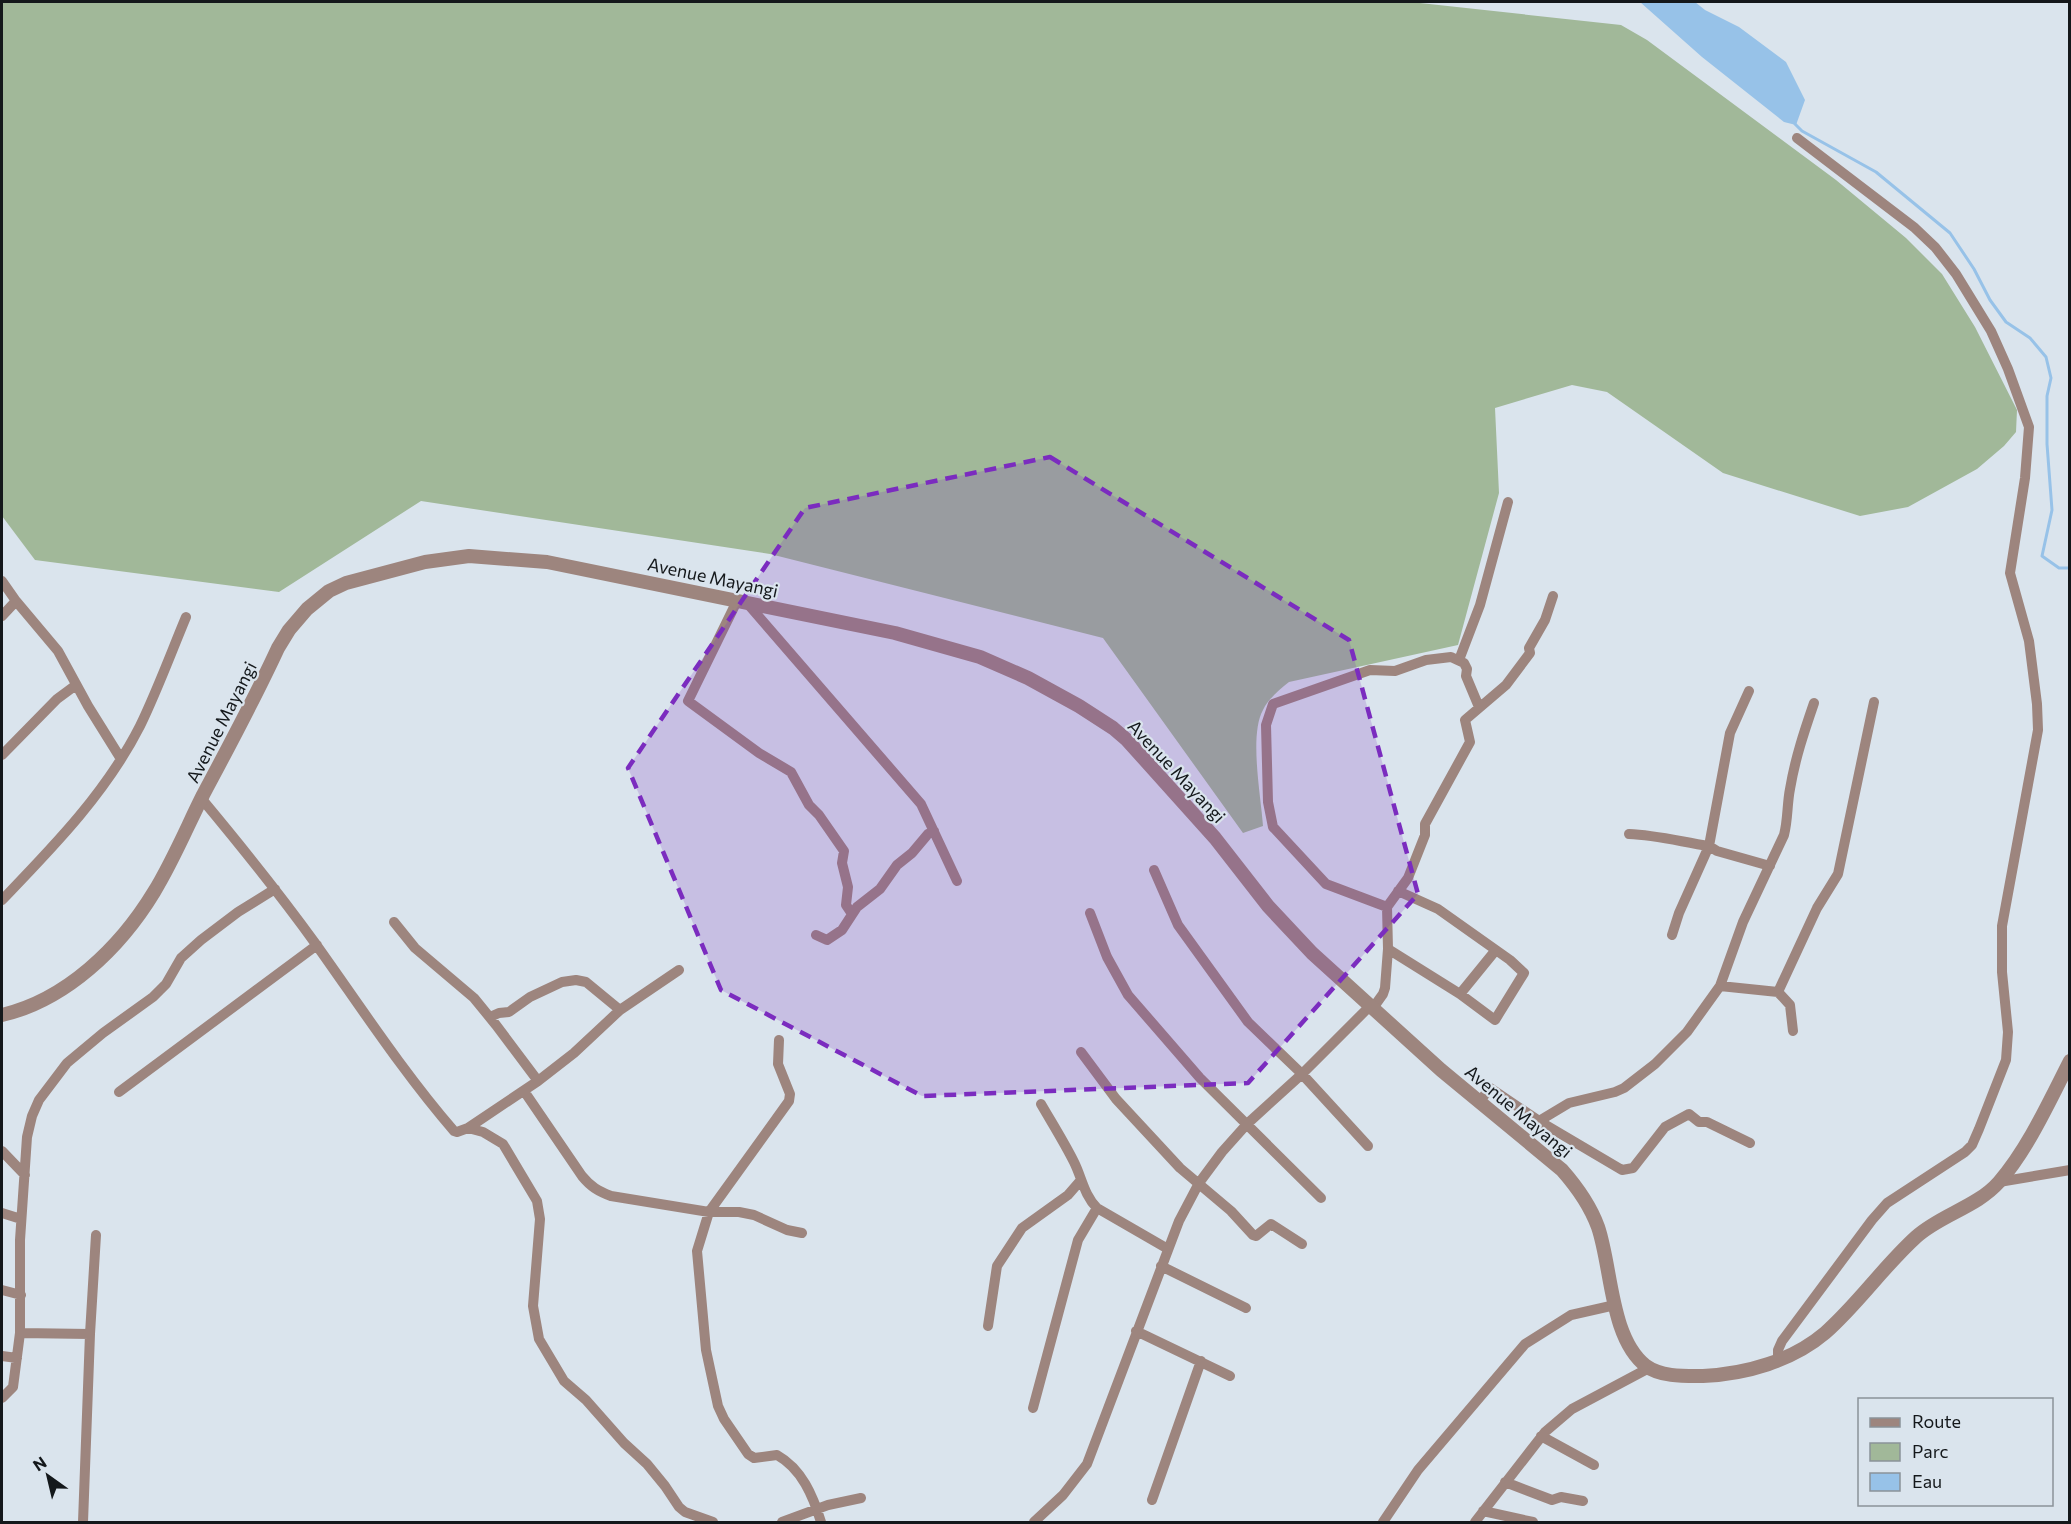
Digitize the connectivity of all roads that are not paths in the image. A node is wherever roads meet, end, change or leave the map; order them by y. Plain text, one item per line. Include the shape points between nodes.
1 (1797, 138) dead end
2 (1508, 502) dead end
3 (2, 581) edge
4 (1553, 596) dead end
5 (16, 601) junction
6 (742, 602) junction
7 (2, 616) edge
8 (186, 617) dead end
9 (1459, 660) junction
10 (76, 685) junction
11 (1749, 691) dead end
12 (1874, 702) dead end
13 (1814, 703) dead end
14 (1479, 707) junction
15 (2, 754) edge
16 (121, 759) junction
17 (201, 798) junction
18 (934, 831) junction
19 (1629, 834) dead end
20 (1708, 846) junction
21 (1770, 867) junction
22 (1154, 870) dead end
23 (957, 881) dead end
24 (275, 888) junction
25 (1398, 891) junction
26 (2, 900) edge
27 (1387, 907) junction
28 (1090, 912) dead end
29 (852, 914) junction
30 (394, 922) dead end
31 (816, 935) dead end
32 (1672, 935) dead end
33 (317, 945) junction
34 (1388, 949) junction
35 (1495, 951) junction
36 (679, 970) dead end
37 (1720, 986) junction
38 (1778, 992) junction
39 (1460, 994) junction
40 (1371, 1007) junction
41 (620, 1010) junction
42 (2, 1015) edge
43 (490, 1017) junction
44 (1793, 1031) dead end
45 (779, 1040) dead end
46 (1081, 1053) dead end
47 (2070, 1061) edge
48 (1302, 1074) junction
49 (538, 1081) junction
50 (524, 1091) junction
51 (119, 1092) dead end
52 (1480, 1101) junction
53 (1041, 1104) dead end
54 (1539, 1121) junction
55 (1247, 1124) junction
56 (468, 1128) junction
57 (1750, 1143) dead end
58 (1368, 1146) dead end
59 (2, 1150) edge
60 (2070, 1170) edge
61 (25, 1175) junction
62 (1081, 1180) junction
63 (1999, 1182) junction
64 (1199, 1183) junction
65 (1321, 1198) dead end
66 (1097, 1208) junction
67 (709, 1212) junction
68 (2, 1213) edge
69 (21, 1219) junction
70 (802, 1233) dead end
71 (96, 1235) dead end
72 (1302, 1244) dead end
73 (1168, 1249) junction
74 (1161, 1266) junction
75 (2, 1290) edge
76 (21, 1295) junction
77 (1615, 1305) junction
78 (1246, 1308) dead end
79 (988, 1326) dead end
80 (1136, 1331) junction
81 (20, 1333) junction
82 (90, 1334) junction
83 (2, 1356) edge
84 (16, 1358) junction
85 (1201, 1361) junction
86 (1778, 1361) junction
87 (1649, 1368) junction
88 (1230, 1376) dead end
89 (2, 1398) edge
90 (1034, 1408) dead end
91 (1541, 1436) junction
92 (1594, 1464) dead end
93 (1504, 1482) junction
94 (861, 1498) dead end
95 (1152, 1500) dead end
96 (1584, 1501) dead end
97 (817, 1509) junction
98 (1483, 1511) junction
99 (83, 1522) edge
100 (713, 1522) edge
101 (782, 1522) edge
102 (821, 1522) edge
103 (1034, 1522) edge
104 (1383, 1522) edge
105 (1475, 1522) edge
106 (1533, 1522) edge

1 - 86 street via 1935,247 1991,331 2008,369 2029,427 2010,573 2029,641 2038,730 2002,926 2006,1060 1979,1129 1965,1152 1887,1203 1872,1220 1782,1341
2 - 9 street via 1480,604
3 - 5 street
4 - 14 street via 1530,653 1506,685
5 - 7 street
5 - 10 street via 58,651
6 - 17 street, Avenue Mayangi via 548,562 469,556 413,565 345,583 316,601 289,630
6 - 18 street via 921,804
6 - 29 street via 688,700 793,774 809,805 844,851 846,904
6 - 40 street, Avenue Mayangi via 895,633 980,657 1028,678 1101,719 1127,740 1284,924
8 - 16 street via 140,726
9 - 14 street via 1467,669 1466,676
9 - 27 street via 1451,657 1426,660 1395,671 1370,670 1273,704 1266,725 1268,802 1273,827 1326,884
10 - 15 street
10 - 16 street
11 - 20 street via 1730,733
12 - 38 street via 1838,874 1817,908
13 - 21 street via 1795,763 1787,825
14 - 25 street via 1465,720 1470,742 1425,824 1422,844 1407,881
16 - 26 street via 89,805
17 - 24 street
17 - 42 street, Avenue Mayangi via 154,892 117,942 50,997
18 - 23 street
18 - 29 street
19 - 20 street
20 - 21 street
20 - 32 street
21 - 37 street via 1743,921
22 - 48 street via 1173,918 1215,978 1248,1022
24 - 33 street
24 - 61 street via 201,940 153,997 67,1063 32,1116
25 - 27 street
25 - 35 street via 1438,909
27 - 34 street
28 - 55 street via 1125,991 1200,1078
29 - 31 street via 842,930 828,939
30 - 43 street via 415,948 474,998
33 - 51 street
33 - 56 street via 435,1110 454,1131
34 - 39 street
34 - 40 street via 1383,994
35 - 39 street
35 - 39 street via 1524,973 1495,1020
36 - 41 street
37 - 38 street
37 - 54 street via 1668,1053 1634,1081 1616,1092 1569,1103
38 - 44 street via 1791,1005
40 - 48 street
40 - 52 street, Avenue Mayangi
41 - 43 street via 586,982 576,980 562,982 509,1012
41 - 49 street
43 - 49 street
45 - 67 street via 778,1065 790,1094 789,1101
46 - 64 street via 1116,1099
47 - 63 street via 2046,1109
48 - 55 street
48 - 58 street
49 - 50 street
50 - 56 street
50 - 67 street via 590,1186 611,1196
52 - 54 street via 1490,1088
52 - 77 street, Avenue Mayangi via 1562,1170 1583,1196 1599,1230
53 - 62 street
54 - 57 street via 1622,1170 1633,1168 1665,1128 1689,1114
55 - 64 street
55 - 65 street
56 - 100 street via 503,1144 537,1201 540,1219 533,1306 539,1339 564,1381 647,1464 679,1507
59 - 61 street
60 - 63 street
61 - 69 street
62 - 66 street via 1086,1195
62 - 79 street via 1068,1195 1022,1228 997,1266
63 - 86 street via 1917,1237 1826,1332
64 - 72 street via 1254,1236 1271,1224
64 - 73 street
66 - 73 street
66 - 90 street via 1078,1240
67 - 70 street via 754,1215
67 - 97 street via 697,1251 706,1350 718,1406 748,1454 754,1458 777,1455 795,1468
68 - 69 street
69 - 76 street
71 - 82 street
73 - 74 street
74 - 78 street
74 - 80 street
75 - 76 street
76 - 81 street
77 - 87 street, Avenue Mayangi via 1629,1347
77 - 104 street via 1571,1315 1525,1344 1418,1470
80 - 85 street
80 - 103 street via 1087,1464 1063,1495
81 - 82 street
81 - 84 street
82 - 99 street
83 - 84 street
84 - 89 street via 13,1387
85 - 88 street
85 - 95 street
86 - 87 street via 1722,1375 1668,1374
87 - 91 street via 1572,1409
91 - 92 street
91 - 93 street
93 - 96 street via 1552,1500 1561,1497
93 - 98 street
94 - 97 street
97 - 101 street
97 - 102 street
98 - 105 street
98 - 106 street

